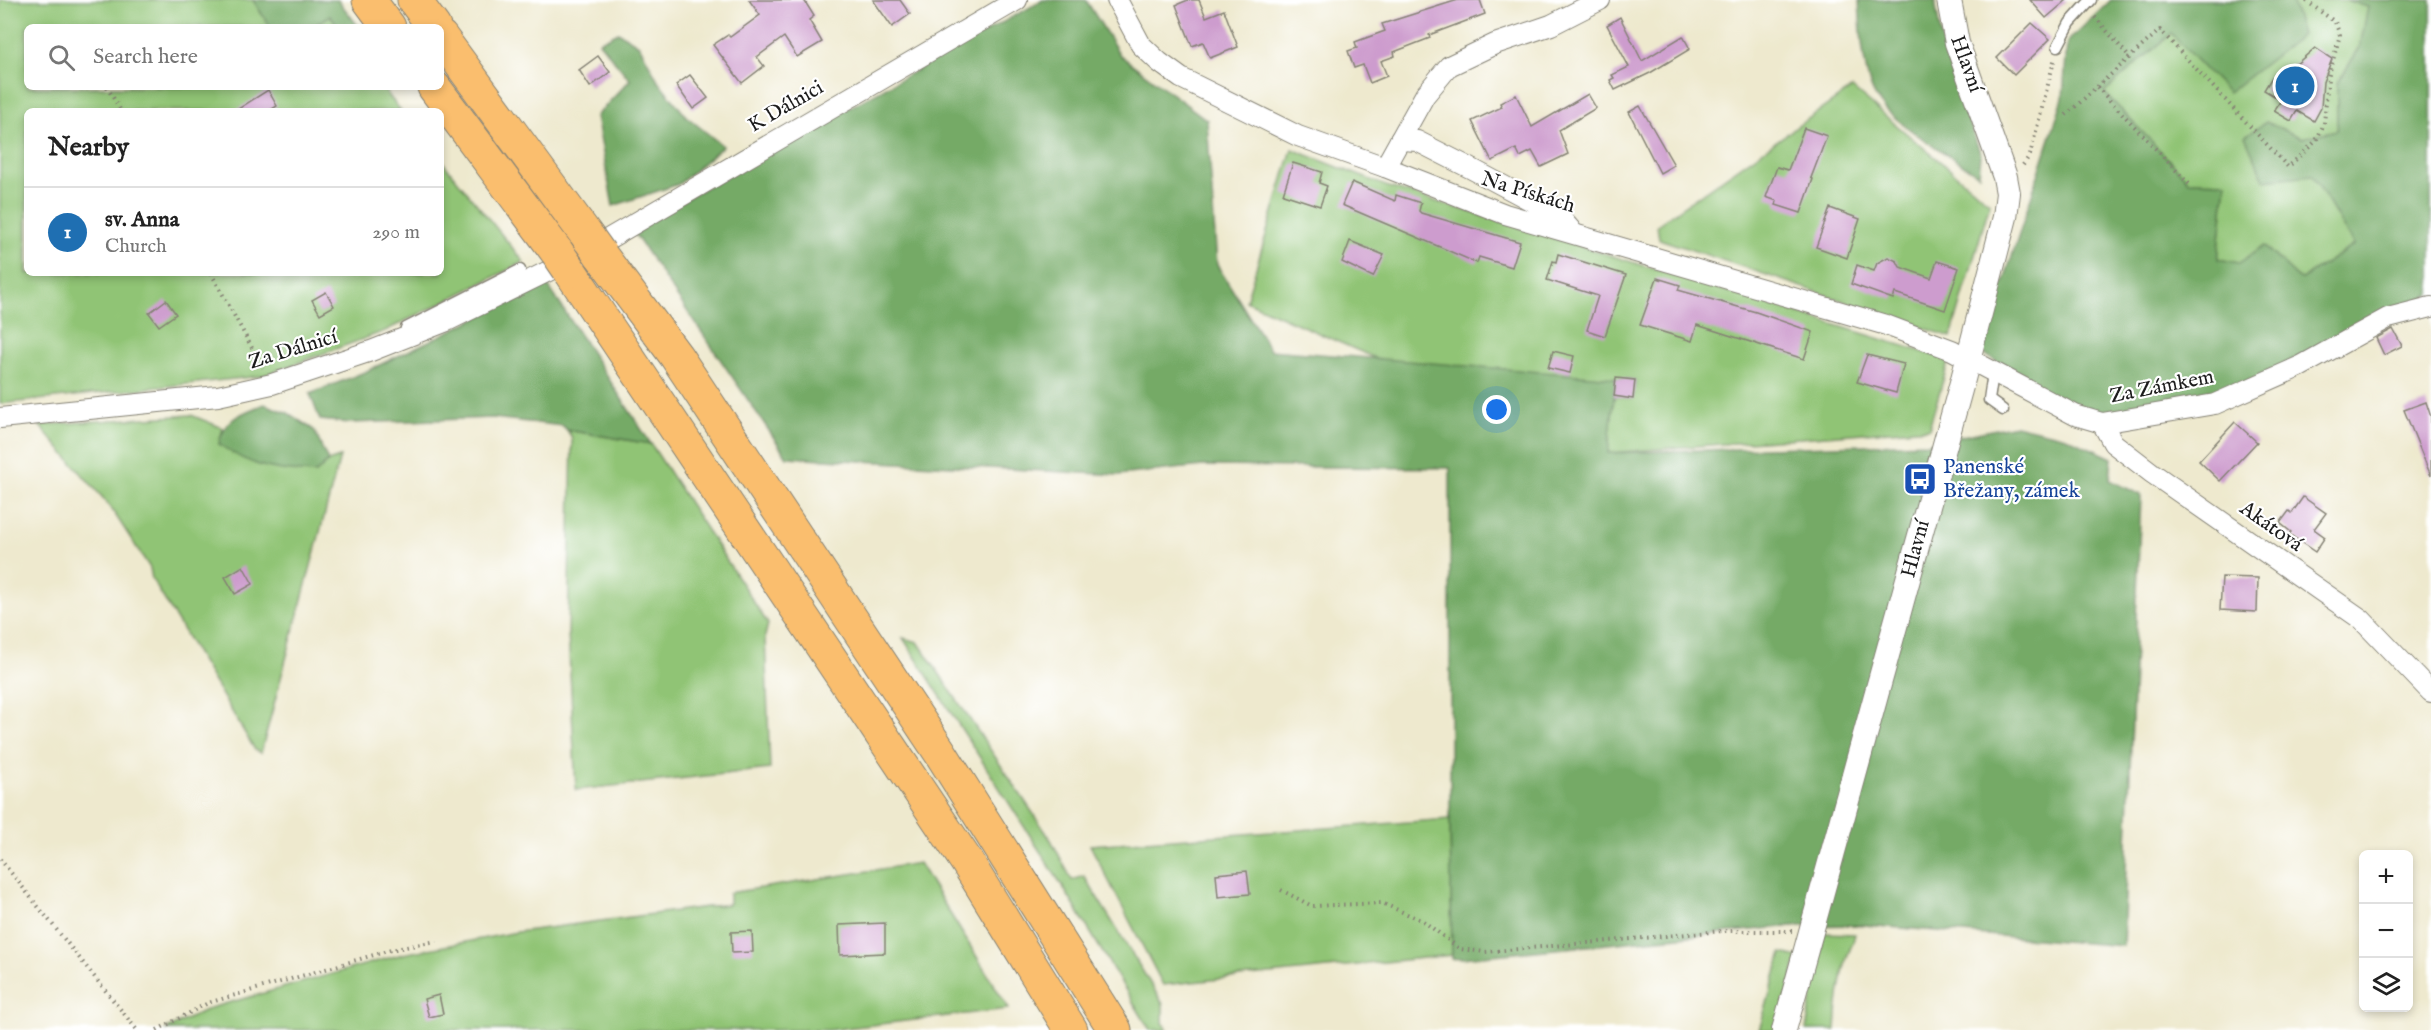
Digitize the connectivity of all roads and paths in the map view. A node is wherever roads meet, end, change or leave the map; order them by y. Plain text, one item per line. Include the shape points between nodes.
1 (369, 0) edge
2 (414, 0) edge
3 (1017, 0) edge
4 (1117, 0) edge
5 (1600, 0) edge
6 (1949, 0) edge
7 (2306, 0) edge
8 (2088, 3) edge
9 (387, 24) edge
10 (432, 24) edge
11 (444, 42) edge
12 (2058, 46) joint
13 (2130, 58) junction
14 (2097, 87) junction
15 (109, 90) edge
16 (437, 90) edge
17 (119, 108) edge
18 (2066, 115) dead end
19 (1400, 140) junction
20 (1385, 167) junction
21 (2190, 185) dead end
22 (2007, 187) junction
23 (1573, 232) junction
24 (579, 254) junction
25 (520, 270) dead end
26 (213, 276) edge
27 (2431, 307) edge
28 (371, 351) junction
29 (1968, 359) junction
30 (1993, 372) junction
31 (272, 384) junction
32 (2003, 410) dead end
33 (0, 418) edge
34 (2102, 423) junction
35 (2431, 692) edge
36 (0, 859) edge
37 (1281, 890) dead end
38 (1810, 931) junction
39 (436, 940) dead end
40 (137, 1030) edge
41 (157, 1030) edge
42 (1071, 1030) edge
43 (1115, 1030) edge
44 (1784, 1030) edge

1 - 9 highway
2 - 10 highway
3 - 24 street, K Dálnici
4 - 20 street, Na Pískách via 1141,45 1181,78 1298,136
5 - 19 street via 1551,26 1495,44 1449,66 1425,94
6 - 22 street, Hlavní via 1957,43
7 - 13 path via 2335,22 2340,35 2328,78 2324,124 2316,141 2288,167 2160,30
8 - 12 lane via 2070,23
8 - 13 path
11 - 24 highway
12 - 22 path via 2030,155
13 - 14 path
14 - 18 path
14 - 21 path
15 - 17 path
16 - 24 highway
19 - 20 street
19 - 23 street via 1417,141 1472,169 1558,215
20 - 23 street, Na Pískách via 1505,214
22 - 29 street, Hlavní via 2005,217
23 - 29 street, Na Pískách via 1886,325
24 - 28 street, Za Dálnicí via 447,321
24 - 42 highway
24 - 43 highway via 676,356 940,752
25 - 28 lane via 383,340
26 - 31 path
27 - 34 street, Za Zámkem via 2388,318 2301,366 2214,404
28 - 31 street, Za Dálnicí
29 - 30 street, Za Zámkem
29 - 38 street, Hlavní
30 - 32 lane via 1989,400
30 - 34 street, Za Zámkem via 2075,415
31 - 33 street, Za Dálnicí via 218,396
34 - 35 street, Akátová via 2113,443 2361,619
36 - 40 path
37 - 38 path via 1311,906 1382,903 1423,921 1460,949 1485,952 1722,931
38 - 44 street, Hlavní
39 - 41 path via 208,1003

